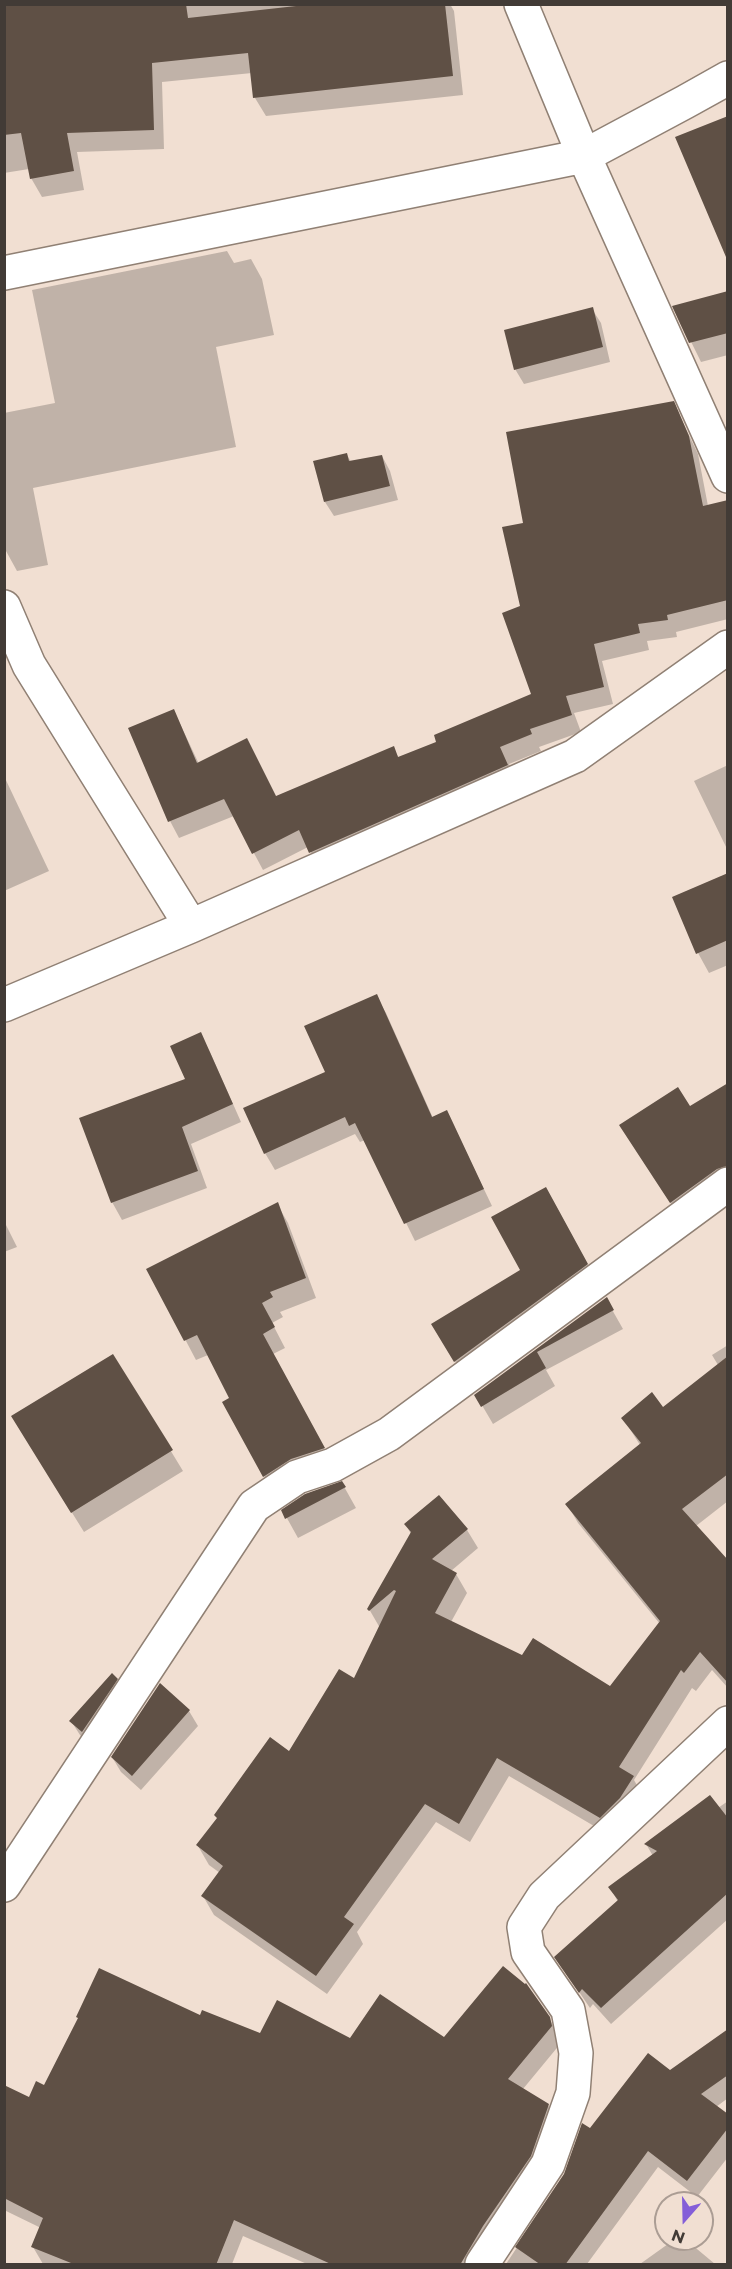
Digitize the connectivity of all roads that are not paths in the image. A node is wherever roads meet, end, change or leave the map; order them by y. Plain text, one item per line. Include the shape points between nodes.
1 (521, 4) edge
2 (728, 78) edge
3 (584, 156) junction
4 (4, 273) edge
5 (728, 477) edge
6 (4, 607) edge
7 (728, 647) edge
8 (191, 926) junction
9 (4, 1005) edge
10 (728, 1184) edge
11 (728, 1723) edge
12 (4, 1885) edge
13 (482, 2265) edge

1 - 3 street
2 - 3 street
3 - 4 street
3 - 5 street
6 - 8 street via 30,665
7 - 8 street via 576,756
8 - 9 street
10 - 12 street via 389,1434 333,1465 297,1477 254,1506
11 - 13 street via 544,1896 524,1928 528,1952 568,2010 576,2053 573,2093 548,2164

